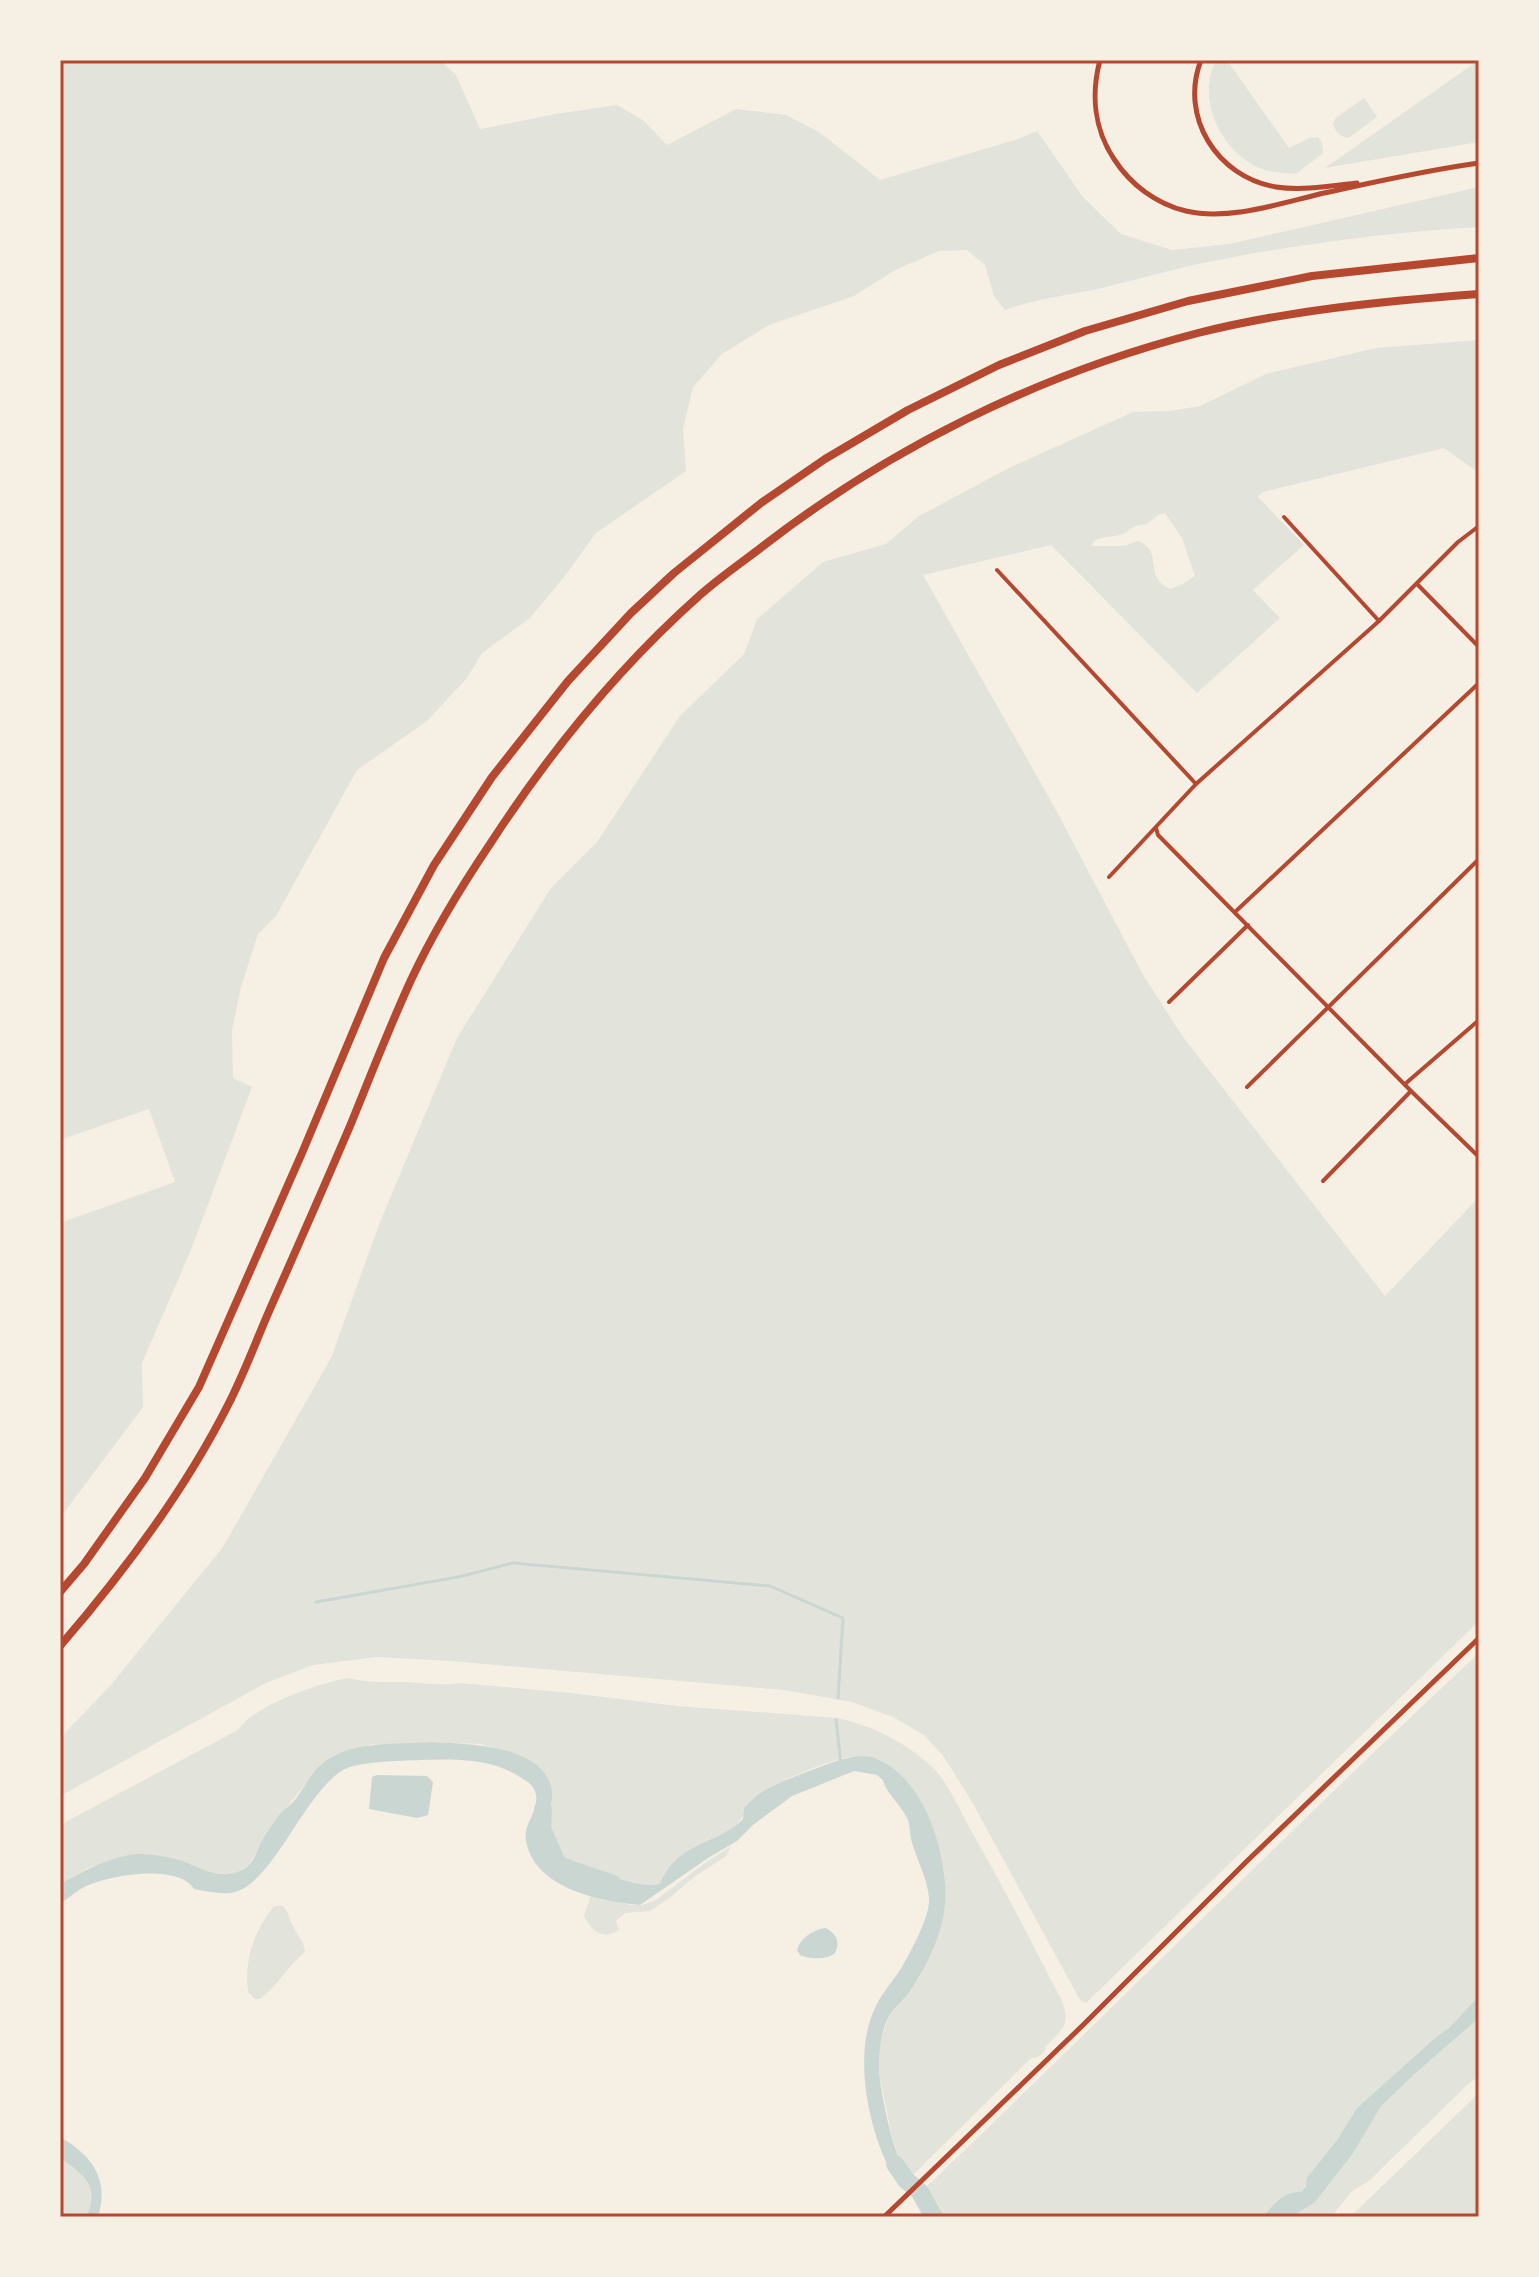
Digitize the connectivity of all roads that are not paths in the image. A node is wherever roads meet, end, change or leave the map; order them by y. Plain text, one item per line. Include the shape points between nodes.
1 (1100, 60) edge
2 (1201, 60) edge
3 (1479, 161) edge
4 (1382, 180) junction
5 (1479, 258) edge
6 (1479, 294) edge
7 (1284, 517) dead end
8 (1479, 526) edge
9 (997, 570) dead end
10 (1417, 584) junction
11 (1379, 621) junction
12 (1479, 647) edge
13 (1479, 683) edge
14 (1196, 784) junction
15 (1156, 828) junction
16 (1479, 859) edge
17 (1109, 877) dead end
18 (1235, 912) junction
19 (1248, 925) junction
20 (1169, 1002) dead end
21 (1328, 1005) junction
22 (1479, 1020) edge
23 (1404, 1084) junction
24 (1247, 1087) dead end
25 (1411, 1091) junction
26 (1479, 1157) edge
27 (1323, 1181) dead end
28 (60, 1592) edge
29 (1479, 1638) edge
30 (60, 1646) edge
31 (884, 2217) edge

1 - 4 street via 1095,95 1104,142 1142,190 1173,207 1200,213 1249,210
2 - 4 street via 1195,81 1200,125 1213,150 1234,170 1259,183 1287,188
3 - 4 street
5 - 28 highway via 1312,276 1188,301 1085,331 999,365 825,459 761,503 631,613 568,681 492,777 434,865 384,958 199,1387 145,1478
6 - 30 highway via 1317,310 1198,333 1095,365 923,441 829,498 702,593 591,708 518,800 463,885 412,977 228,1405 174,1498
7 - 11 street
8 - 10 street
9 - 14 street
10 - 11 street
10 - 12 street
11 - 14 street
13 - 18 street
14 - 15 street
15 - 17 street
15 - 18 street
16 - 21 street
18 - 19 street
19 - 20 street
19 - 21 street
21 - 23 street
21 - 24 street
22 - 23 street
23 - 25 street
25 - 26 street
25 - 27 street
29 - 31 street

